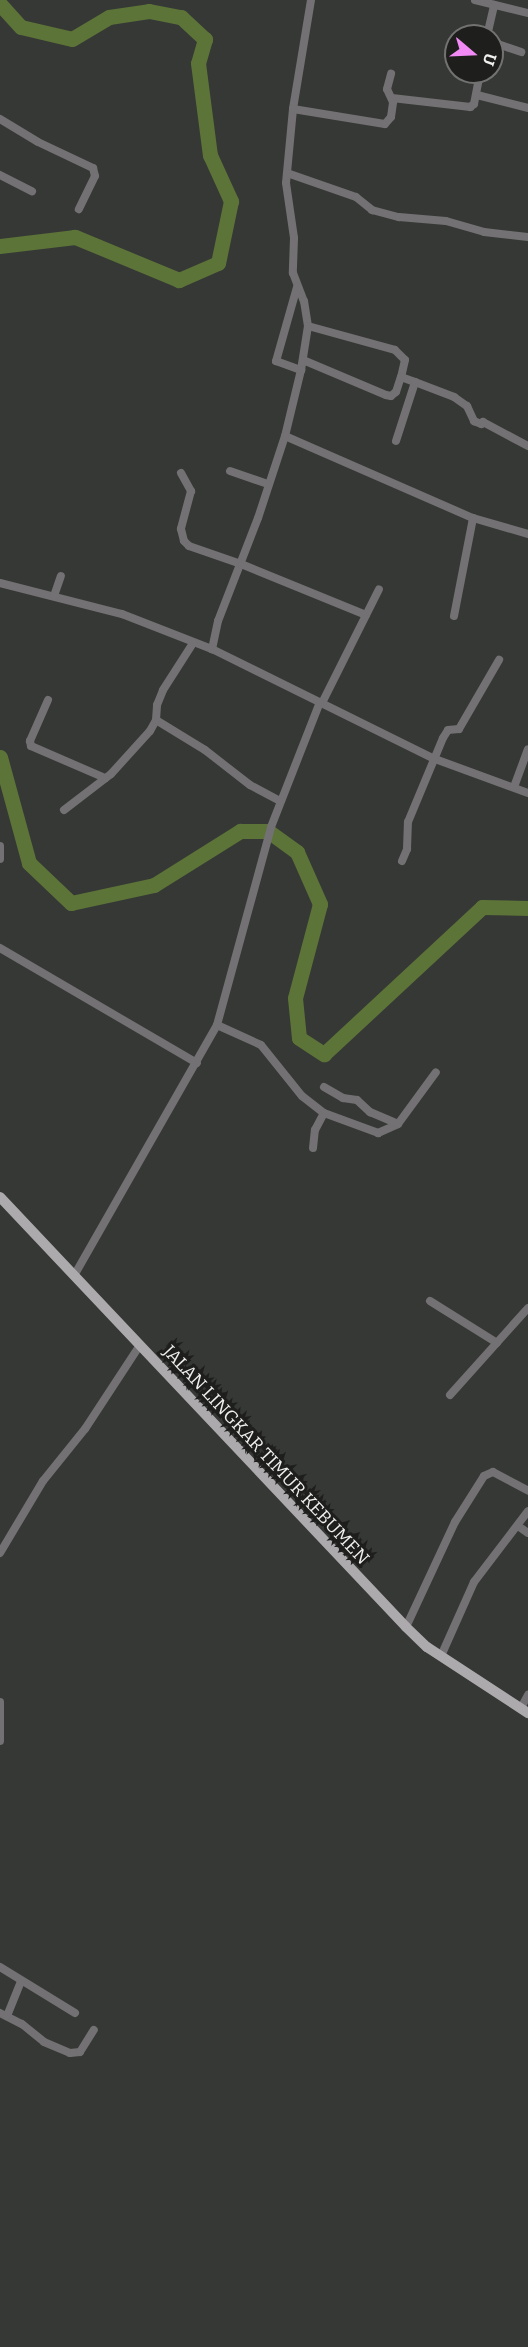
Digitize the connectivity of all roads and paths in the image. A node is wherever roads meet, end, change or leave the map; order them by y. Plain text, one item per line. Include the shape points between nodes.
1 (311, 0) edge
2 (475, 0) edge
3 (494, 4) junction
4 (528, 13) edge
5 (490, 24) edge
6 (504, 46) edge
7 (521, 52) dead end
8 (390, 74) dead end
9 (478, 84) edge
10 (477, 95) junction
11 (392, 98) junction
12 (528, 108) edge
13 (293, 109) junction
14 (0, 119) edge
15 (287, 173) junction
16 (0, 176) edge
17 (32, 191) dead end
18 (79, 209) dead end
19 (528, 237) edge
20 (297, 286) junction
21 (308, 326) junction
22 (302, 365) junction
23 (401, 377) junction
24 (415, 382) junction
25 (285, 436) junction
26 (396, 441) dead end
27 (528, 446) edge
28 (230, 471) dead end
29 (182, 473) dead end
30 (268, 484) junction
31 (473, 518) junction
32 (528, 534) edge
33 (241, 564) junction
34 (61, 576) dead end
35 (1, 585) edge
36 (379, 589) dead end
37 (54, 596) junction
38 (366, 615) junction
39 (454, 616) dead end
40 (194, 643) junction
41 (212, 649) junction
42 (499, 660) dead end
43 (48, 700) dead end
44 (321, 703) junction
45 (156, 720) junction
46 (528, 749) edge
47 (435, 759) junction
48 (105, 778) junction
49 (514, 787) junction
50 (528, 793) edge
51 (280, 801) junction
52 (64, 810) dead end
53 (0, 846) edge
54 (0, 859) edge
55 (402, 861) dead end
56 (0, 948) edge
57 (217, 1025) junction
58 (197, 1063) junction
59 (436, 1072) dead end
60 (324, 1087) dead end
61 (324, 1113) junction
62 (398, 1124) junction
63 (312, 1148) dead end
64 (0, 1197) edge
65 (75, 1274) junction
66 (430, 1301) dead end
67 (528, 1308) edge
68 (497, 1343) junction
69 (140, 1345) junction
70 (450, 1395) dead end
71 (528, 1491) edge
72 (528, 1511) edge
73 (518, 1526) junction
74 (528, 1533) edge
75 (0, 1553) edge
76 (406, 1627) junction
77 (441, 1656) junction
78 (528, 1695) edge
79 (0, 1702) edge
80 (525, 1710) edge
81 (0, 1741) edge
82 (0, 1968) edge
83 (21, 1981) junction
84 (75, 2013) dead end
85 (4, 2014) edge
86 (94, 2030) dead end

1 - 13 street
2 - 3 street
3 - 4 street
3 - 5 street
6 - 7 street
8 - 11 street via 387,89
9 - 10 street
10 - 11 street via 474,104 464,108
10 - 12 street
11 - 13 street via 391,117 379,125
13 - 15 street
14 - 18 street via 93,168 95,176
15 - 19 street via 356,197 378,212
15 - 20 street via 286,197 293,228 292,266
16 - 17 street
20 - 21 street
20 - 22 street via 276,361
21 - 22 street
21 - 23 street via 395,350 405,360
22 - 23 street via 391,396
22 - 25 street
23 - 24 street
24 - 26 street
24 - 27 street via 454,398 467,406 474,421
25 - 30 street
25 - 31 street
28 - 30 street
29 - 33 street via 191,491 182,529 184,541
30 - 33 street
31 - 32 street
31 - 39 street
33 - 38 street
33 - 41 street
34 - 37 street
35 - 37 street
36 - 38 street
37 - 40 street via 145,621
38 - 44 street
40 - 41 street
40 - 45 street via 163,690
41 - 44 street
42 - 47 street via 460,728 445,734
43 - 48 street via 31,746
44 - 47 street
44 - 51 street
45 - 48 street
45 - 51 street via 205,750 250,785
46 - 49 street
47 - 49 street
47 - 55 street via 408,822 407,849
48 - 52 street
49 - 50 street
51 - 57 street
53 - 54 street
56 - 58 street
57 - 58 street
57 - 61 street via 261,1045 302,1096
58 - 65 street
59 - 62 street
60 - 62 street via 343,1098 357,1100 370,1112
61 - 62 street via 378,1133
61 - 63 street
64 - 65 main road, JALAN LINGKAR TIMUR KEBUMEN
65 - 69 main road, JALAN LINGKAR TIMUR KEBUMEN
66 - 68 street
67 - 68 street
68 - 70 street
69 - 75 street via 85,1429 43,1481
69 - 76 main road, JALAN LINGKAR TIMUR KEBUMEN
71 - 76 street via 493,1472 484,1476 455,1522
72 - 73 street
73 - 74 street
73 - 77 street via 474,1582
76 - 77 main road, JALAN LINGKAR TIMUR KEBUMEN
77 - 80 main road, JALAN LINGKAR TIMUR KEBUMEN
78 - 80 street
79 - 81 street
82 - 83 street
83 - 84 street
83 - 85 street
85 - 86 street via 65,2052 80,2052

